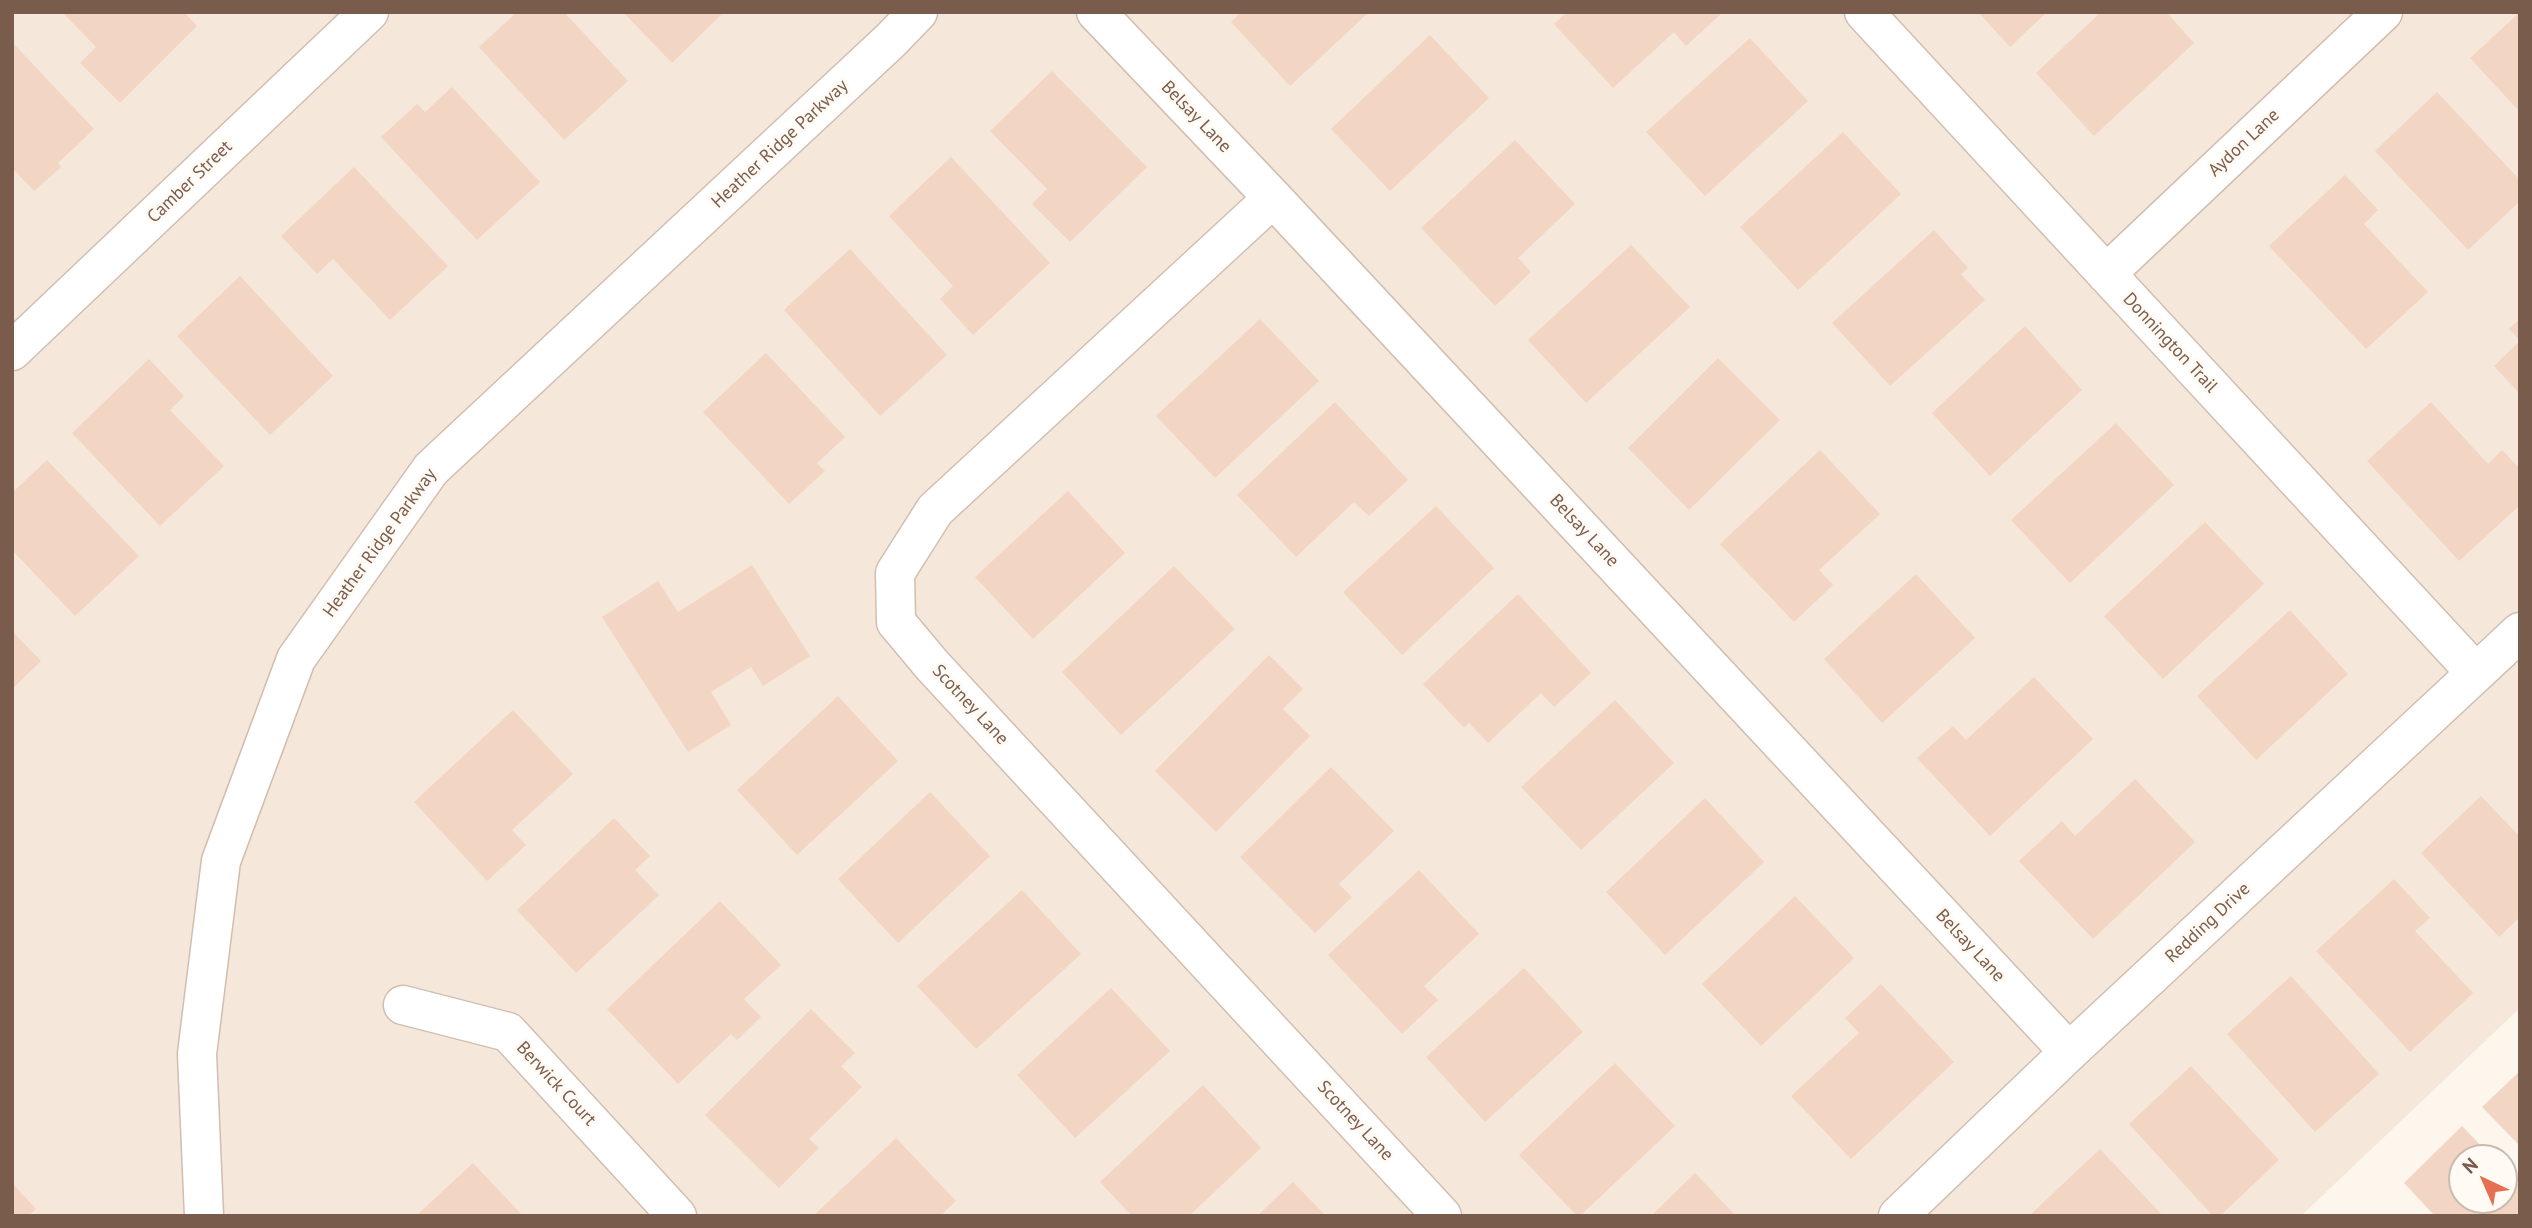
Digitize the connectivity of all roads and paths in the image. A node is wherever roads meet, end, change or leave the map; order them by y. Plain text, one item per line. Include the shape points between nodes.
1 (369, 12) edge
2 (918, 12) edge
3 (1096, 12) edge
4 (1864, 12) edge
5 (2383, 12) edge
6 (1273, 198) junction
7 (2106, 274) junction
8 (12, 351) edge
9 (2520, 632) edge
10 (2476, 673) junction
11 (403, 1006) dead end
12 (2069, 1052) junction
13 (204, 1216) edge
14 (677, 1216) edge
15 (1442, 1216) edge
16 (1898, 1216) edge

1 - 8 street, Camber Street
2 - 13 street, Heather Ridge Parkway via 431,469 296,659 221,861 197,1054
3 - 6 street, Belsay Lane
4 - 7 street, Donnington Trail
5 - 7 street, Aydon Lane
6 - 12 street, Belsay Lane
6 - 15 street, Scotney Lane via 935,510 894,573 896,622
7 - 10 street, Donnington Trail
9 - 10 street, Redding Drive
10 - 12 street, Redding Drive
11 - 14 street, Berwick Court via 509,1032
12 - 16 street, Redding Drive

